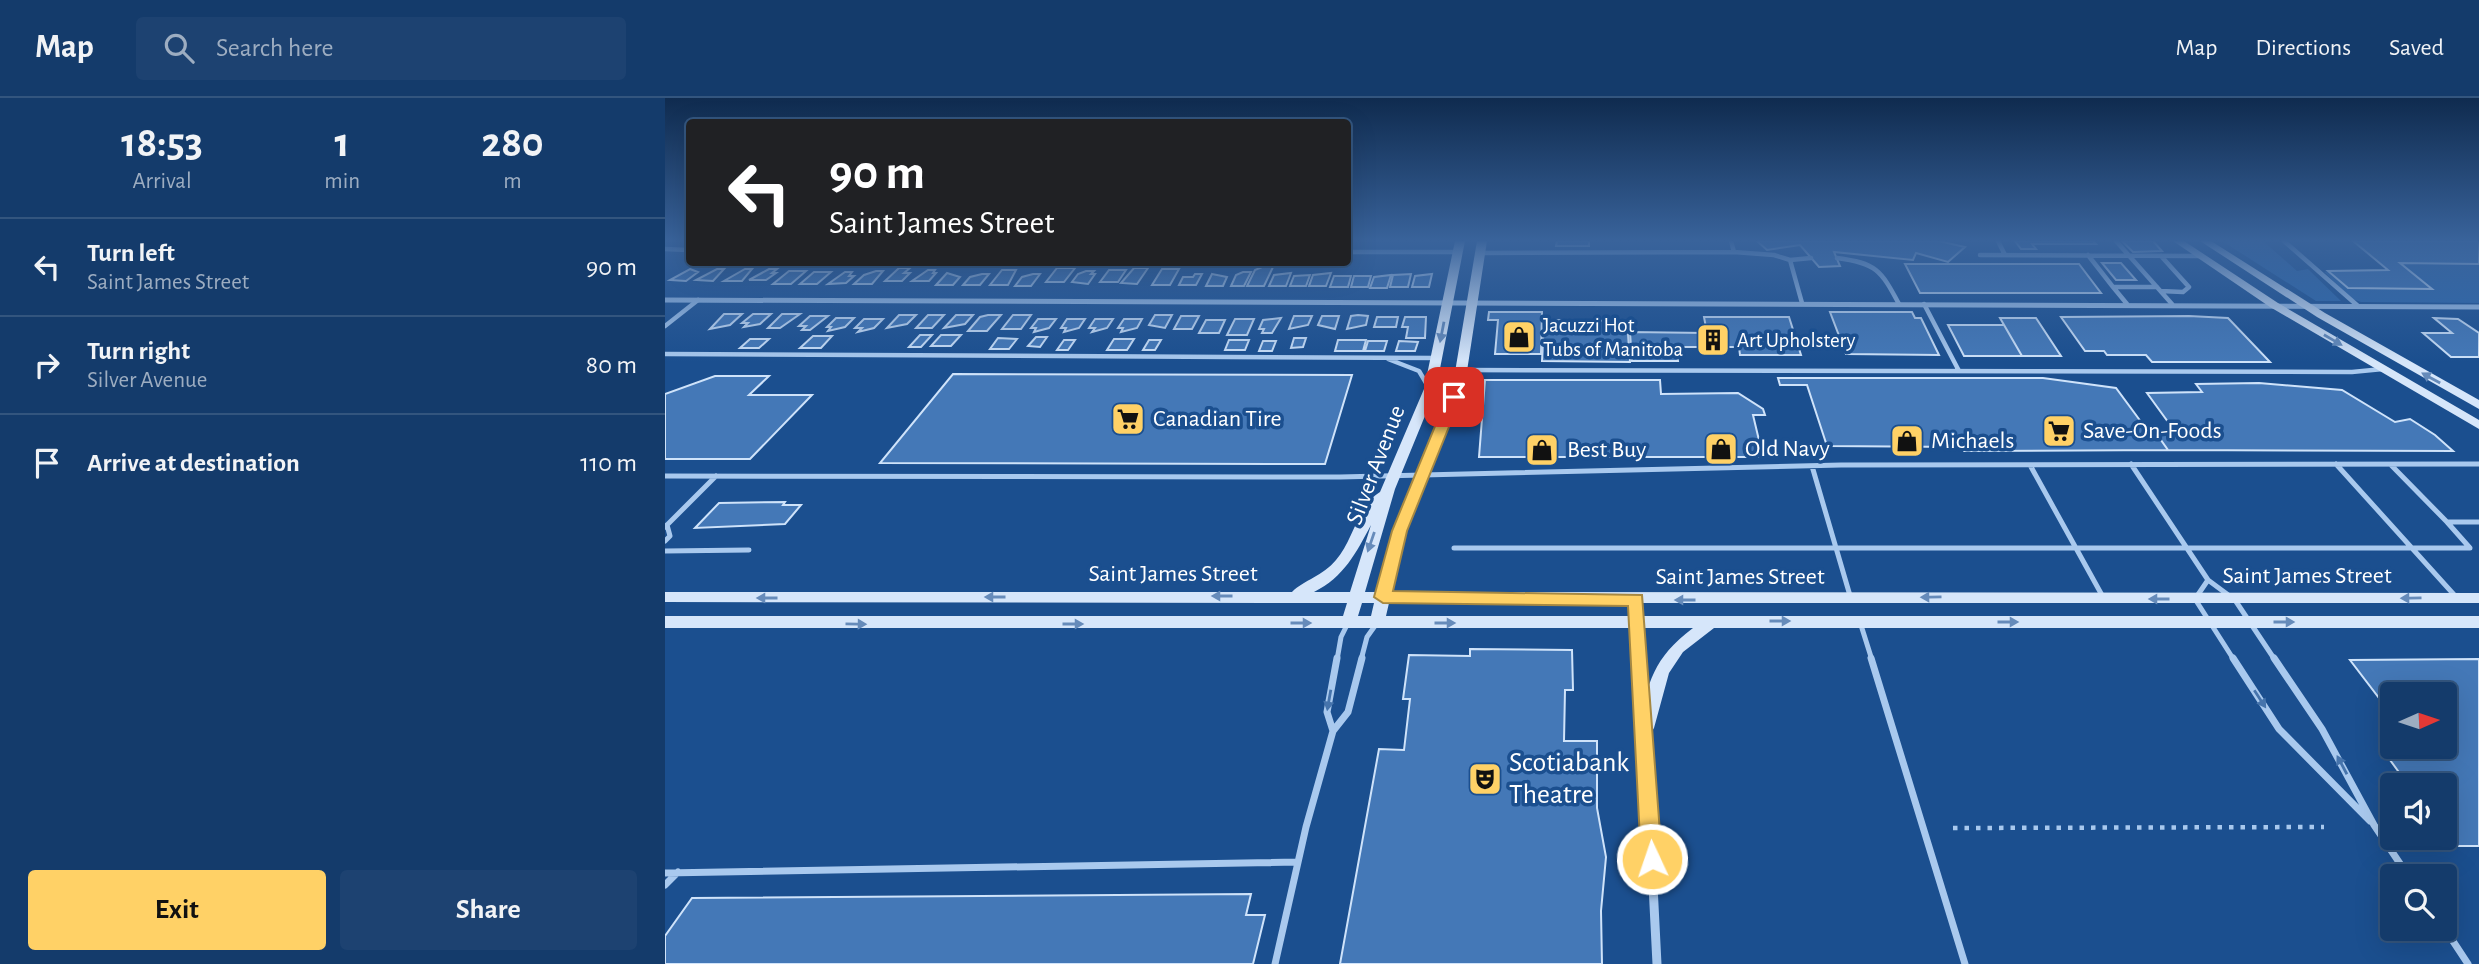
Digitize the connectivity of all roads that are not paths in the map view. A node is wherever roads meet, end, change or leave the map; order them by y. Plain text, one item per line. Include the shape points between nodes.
1 (1452, 281) edge
2 (1475, 281) edge
3 (1795, 281) edge
4 (1887, 281) edge
5 (2109, 281) edge
6 (2152, 281) edge
7 (2160, 281) dead end
8 (2184, 281) edge
9 (2238, 281) edge
10 (2268, 281) edge
11 (2330, 281) edge
12 (2155, 285) junction
13 (2113, 286) junction
14 (2161, 291) junction
15 (665, 300) edge
16 (698, 300) junction
17 (1448, 302) junction
18 (1472, 302) junction
19 (1801, 303) junction
20 (1899, 303) junction
21 (1924, 304) junction
22 (2127, 304) junction
23 (2172, 304) junction
24 (2274, 305) junction
25 (2306, 306) junction
26 (2358, 306) junction
27 (2479, 307) edge
28 (665, 326) edge
29 (665, 355) edge
30 (1382, 357) junction
31 (1437, 358) junction
32 (2383, 369) junction
33 (1461, 370) junction
34 (1959, 371) junction
35 (1430, 389) junction
36 (2479, 405) edge
37 (2479, 425) edge
38 (2131, 464) junction
39 (2336, 464) junction
40 (2390, 464) junction
41 (2479, 464) edge
42 (2030, 465) junction
43 (1812, 466) junction
44 (665, 476) edge
45 (716, 476) junction
46 (1422, 477) junction
47 (1390, 483) junction
48 (2447, 522) junction
49 (2479, 522) edge
50 (666, 526) edge
51 (665, 541) edge
52 (1454, 548) dead end
53 (1836, 549) junction
54 (2076, 549) junction
55 (2188, 549) junction
56 (750, 550) dead end
57 (2414, 550) junction
58 (665, 551) edge
59 (2208, 580) junction
60 (1291, 596) junction
61 (665, 597) edge
62 (1356, 597) junction
63 (1383, 597) junction
64 (2457, 598) junction
65 (2479, 598) edge
66 (1851, 599) junction
67 (2104, 599) junction
68 (2195, 599) junction
69 (1636, 600) junction
70 (2235, 600) junction
71 (1712, 621) junction
72 (1860, 621) junction
73 (665, 622) edge
74 (1349, 622) junction
75 (1637, 622) junction
76 (2210, 622) junction
77 (2250, 622) junction
78 (2479, 622) edge
79 (1377, 623) junction
80 (1645, 728) junction
81 (1333, 731) junction
82 (2374, 825) junction
83 (1298, 862) junction
84 (2400, 864) edge
85 (678, 872) junction
86 (665, 873) edge
87 (665, 885) edge
88 (2453, 941) edge
89 (1275, 964) edge
90 (1657, 964) edge
91 (1965, 964) edge
92 (2468, 964) edge

1 - 17 main road, Silver Avenue
2 - 18 main road, Silver Avenue
3 - 19 lane
4 - 20 lane
5 - 13 lane
6 - 12 lane
7 - 12 lane
8 - 14 lane via 2189,287 2183,292
9 - 24 main road
10 - 25 main road
11 - 26 lane
12 - 13 lane
12 - 14 lane
13 - 22 lane
14 - 23 lane
15 - 16 street
16 - 17 street
16 - 28 lane
17 - 18 street
17 -> 31 main road, Silver Avenue
18 - 19 street
18 - 33 main road, Silver Avenue
19 - 20 street
20 - 21 street
21 - 22 street
21 - 34 lane
22 - 23 street
23 - 24 street
24 - 25 street
24 -> 32 main road
25 - 26 street
36 -> 25 main road
26 - 27 street
29 - 30 lane
30 - 31 lane
30 - 35 lane via 1419,371
31 - 35 main road, Silver Avenue
32 - 34 lane
32 - 37 main road
33 - 34 lane
33 - 46 main road, Silver Avenue
35 - 47 main road, Silver Avenue
38 - 39 lane
38 - 42 lane
38 - 55 lane
39 - 40 lane
39 - 57 lane
40 - 41 lane
40 - 48 lane
42 - 43 lane
42 - 54 lane
43 - 46 lane
43 - 53 lane
44 - 45 lane
45 - 47 lane
45 - 50 lane
46 - 47 lane
46 - 63 main road, Silver Avenue via 1399,531
47 - 60 main road via 1365,517 1351,554 1340,568 1327,580
47 -> 62 main road, Silver Avenue
48 - 49 lane
48 - 57 lane via 2470,548
50 - 51 lane via 670,536
52 - 53 lane
53 - 54 lane
53 - 66 lane
54 - 55 lane
54 - 67 lane
55 - 57 lane
55 - 59 lane
56 - 58 lane
57 - 64 lane
59 - 68 lane
59 - 70 lane
60 -> 61 main road, Saint James Street
60 - 62 main road, Saint James Street
62 - 63 main road, Saint James Street
62 - 74 main road, Silver Avenue
63 - 69 main road, Saint James Street
63 - 79 main road, Silver Avenue
64 - 65 main road, Saint James Street
64 -> 70 main road, Saint James Street
67 -> 66 main road, Saint James Street
66 -> 69 main road, Saint James Street
68 -> 67 main road, Saint James Street
68 - 70 main road, Saint James Street
68 - 76 lane
69 - 75 street
70 - 77 lane
71 -> 72 main road, Saint James Street
71 - 75 main road, Saint James Street
71 - 80 main road via 1677,648 1661,672
72 -> 76 main road, Saint James Street
72 - 91 lane
73 -> 74 main road, Saint James Street
74 - 79 main road, Saint James Street
74 -> 81 lane via 1341,637 1327,712
79 -> 75 main road, Saint James Street
75 - 80 street
76 - 77 main road, Saint James Street
76 -> 82 lane via 2279,729
77 -> 78 main road, Saint James Street
82 -> 77 lane via 2322,729
79 - 81 lane via 1367,637 1348,712
80 - 90 street
81 - 83 lane
82 - 84 lane
83 - 85 lane
83 - 89 lane
85 - 86 lane
85 - 87 lane
88 - 92 lane

